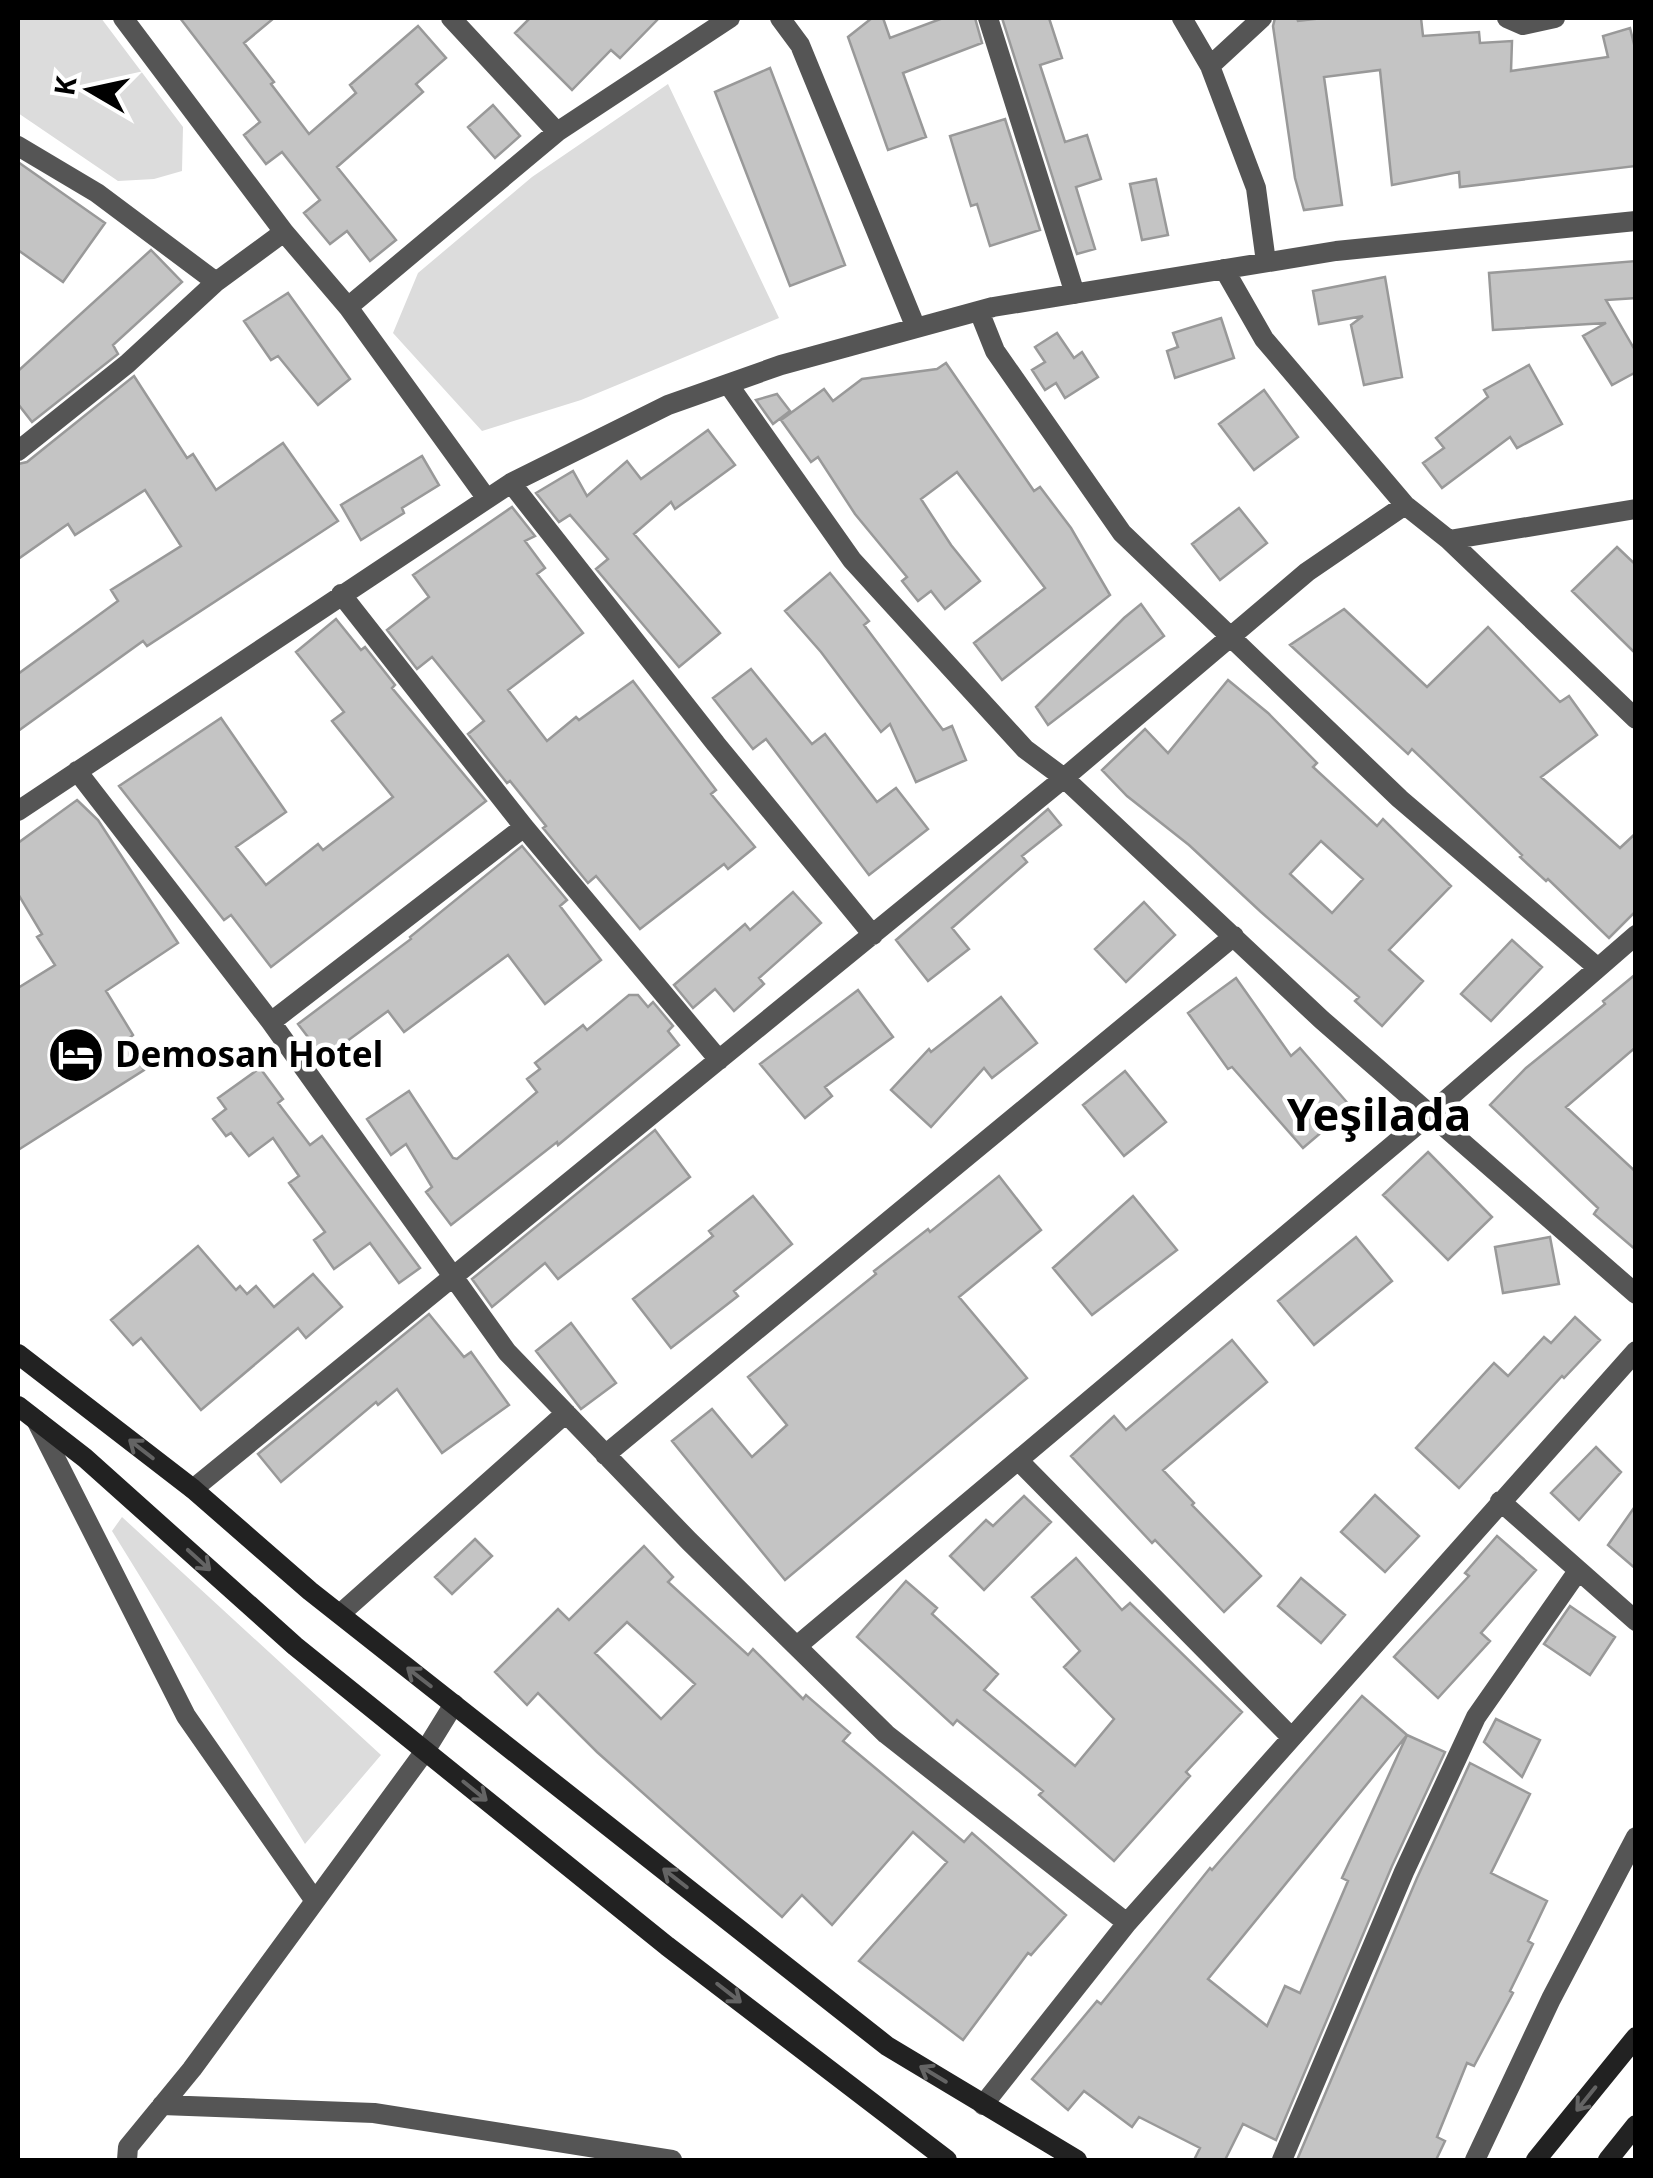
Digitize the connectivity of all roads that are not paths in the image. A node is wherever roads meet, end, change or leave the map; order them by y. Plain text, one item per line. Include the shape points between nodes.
1 (123, 18) edge
2 (451, 18) edge
3 (730, 18) edge
4 (780, 18) edge
5 (988, 18) edge
6 (1182, 18) edge
7 (1262, 18) edge
8 (1507, 18) edge
9 (1555, 18) edge
10 (1210, 66) junction
11 (558, 132) junction
12 (18, 146) edge
13 (1636, 221) edge
14 (284, 232) junction
15 (1266, 262) junction
16 (1224, 270) junction
17 (216, 282) junction
18 (1075, 294) junction
19 (348, 307) junction
20 (979, 311) junction
21 (916, 328) junction
22 (728, 384) junction
23 (18, 450) edge
24 (511, 484) junction
25 (487, 499) junction
26 (1404, 505) junction
27 (1636, 508) edge
28 (1450, 540) junction
29 (340, 594) junction
30 (1229, 638) junction
31 (1636, 719) edge
32 (76, 771) junction
33 (1064, 778) junction
34 (18, 810) edge
35 (524, 826) junction
36 (873, 935) junction
37 (1234, 936) junction
38 (1636, 936) edge
39 (1598, 968) junction
40 (271, 1022) junction
41 (719, 1060) junction
42 (1430, 1114) junction
43 (452, 1276) junction
44 (1636, 1294) edge
45 (1636, 1351) edge
46 (18, 1354) edge
47 (18, 1406) edge
48 (566, 1413) junction
49 (36, 1420) junction
50 (606, 1455) junction
51 (1018, 1460) junction
52 (193, 1489) junction
53 (1500, 1501) junction
54 (1578, 1571) junction
55 (340, 1614) junction
56 (1636, 1621) edge
57 (796, 1646) junction
58 (454, 1704) junction
59 (1291, 1737) junction
60 (425, 1751) junction
61 (1636, 1837) edge
62 (315, 1901) junction
63 (1127, 1923) junction
64 (1636, 2037) edge
65 (162, 2105) junction
66 (984, 2105) junction
67 (1636, 2124) edge
68 (127, 2160) edge
69 (672, 2160) edge
70 (947, 2160) edge
71 (1077, 2160) edge
72 (1282, 2160) edge
73 (1476, 2160) edge
74 (1536, 2160) edge
75 (1608, 2160) edge

1 - 14 street
2 - 11 street
3 - 11 street
4 - 21 street via 800,45
5 - 18 street
6 - 10 street
7 - 10 street
8 - 9 street via 1523,24
10 - 15 street via 1256,188
11 - 19 street
12 - 17 street via 97,193
13 - 15 street
14 - 17 street
14 - 19 street
15 - 16 street
16 - 18 street
16 - 26 street via 1264,339
17 - 23 street
18 - 20 street
19 - 25 street
20 - 21 street
20 - 30 street via 995,350 1122,533
21 - 22 street
22 - 24 street via 668,406
22 - 33 street via 852,560 1026,750
24 - 25 street
24 - 36 street
25 - 29 street
26 - 28 street
26 - 30 street via 1307,572
27 - 28 street
28 - 31 street
29 - 32 street
29 - 35 street
30 - 33 street
30 - 39 street via 1400,799
32 - 34 street
32 - 40 street
33 - 36 street
33 - 37 street
35 - 40 street
35 - 41 street
36 - 41 street
37 - 42 street
37 - 50 street
38 - 39 street
39 - 42 street
40 - 43 street
41 - 43 street
42 - 44 street
42 - 51 street
43 - 48 street via 507,1352
43 - 52 street
45 - 53 street
52 -> 46 main road
47 - 49 main road
48 - 50 street
48 - 55 street
49 -> 60 main road
49 - 62 street via 186,1716
50 - 57 street
51 - 57 street
51 - 59 street
52 - 55 main road
53 - 54 street
53 - 59 street
54 - 56 street
54 - 72 street via 1476,1717
58 -> 55 main road
57 - 63 street via 886,1734
58 - 60 street
66 -> 58 main road via 887,2046
59 - 63 street
60 - 62 street
60 -> 70 main road
61 - 73 street
62 - 65 street
63 - 66 street
64 -> 74 main road
65 - 68 street via 128,2147
65 - 69 street via 374,2113
66 - 71 main road
67 - 75 main road

